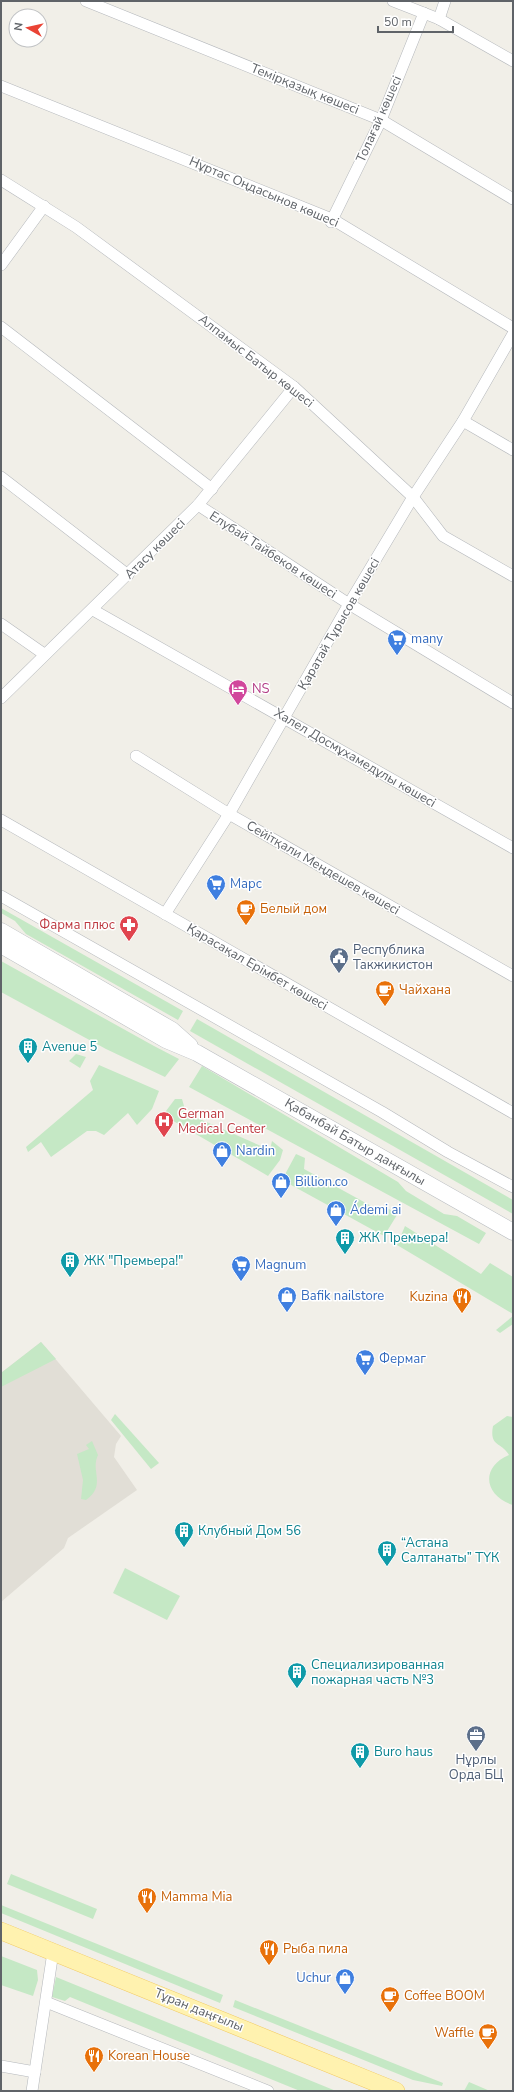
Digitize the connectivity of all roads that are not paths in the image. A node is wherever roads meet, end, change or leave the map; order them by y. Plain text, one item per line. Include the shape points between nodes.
1 (86, 1) edge
2 (393, 1) edge
3 (445, 1) edge
4 (424, 13) junction
5 (439, 19) junction
6 (513, 61) edge
7 (1, 86) edge
8 (381, 120) junction
9 (1, 180) edge
10 (513, 199) edge
11 (44, 206) junction
12 (332, 221) junction
13 (1, 265) edge
14 (1, 327) edge
15 (513, 328) edge
16 (513, 334) edge
17 (294, 387) junction
18 (463, 421) junction
19 (513, 450) edge
20 (1, 477) edge
21 (212, 489) junction
22 (413, 497) junction
23 (198, 505) junction
24 (128, 575) junction
25 (513, 576) edge
26 (349, 604) junction
27 (93, 610) junction
28 (1, 624) edge
29 (44, 654) junction
30 (1, 698) edge
31 (513, 703) edge
32 (285, 718) junction
33 (136, 756) dead end
34 (229, 814) junction
35 (1, 820) edge
36 (513, 848) edge
37 (1, 896) edge
38 (165, 914) junction
39 (1, 931) edge
40 (1, 945) edge
41 (513, 976) edge
42 (197, 1053) junction
43 (512, 1109) edge
44 (513, 1187) edge
45 (513, 1232) edge
46 (1, 1931) edge
47 (53, 1952) junction
48 (46, 2002) junction
49 (1, 2066) edge
50 (35, 2072) junction
51 (32, 2091) edge
52 (267, 2091) edge
53 (396, 2091) edge

1 - 8 street, Темірқазық көшесі
2 - 4 street
3 - 5 street
4 - 5 street
4 - 8 street, Толағай көшесі
5 - 6 street
7 - 12 street, Нұртас Оңдасынов көшесі
8 - 10 street, Темірқазық көшесі
8 - 12 street, Толағай көшесі
9 - 11 street, Алпамыс Батыр көшесі
11 - 13 street
11 - 17 street, Алпамыс Батыр көшесі
12 - 15 street, Нұртас Оңдасынов көшесі
14 - 21 street, Елубай Тайбеков көшесі
16 - 18 street, Қаратай Тұрысов көшесі
17 - 21 street, Атасу көшесі
17 - 22 street, Алпамыс Батыр көшесі
18 - 19 street
18 - 22 street, Қаратай Тұрысов көшесі
20 - 24 street
21 - 23 street, Атасу көшесі
22 - 25 street, Алпамыс Батыр көшесі via 443,536
22 - 26 street, Қаратай Тұрысов көшесі
23 - 24 street, Атасу көшесі
23 - 26 street, Елубай Тайбеков көшесі
24 - 27 street, Атасу көшесі
26 - 31 street, Елубай Тайбеков көшесі
26 - 32 street, Қаратай Тұрысов көшесі
27 - 29 street, Атасу көшесі
27 - 32 street, Халел Досмұхамедұлы көшесі
28 - 29 street
29 - 30 street, Атасу көшесі
32 - 34 street, Қаратай Тұрысов көшесі
32 - 36 street, Халел Досмұхамедұлы көшесі
33 - 34 street, Сейітқали Меңдешев көшесі
34 - 38 street, Қаратай Тұрысов көшесі
34 - 41 street, Сейітқали Меңдешев көшесі
35 - 38 street, Қарасақал Ерімбет көшесі
37 - 44 street
38 - 43 street, Қарасақал Ерімбет көшесі
39 - 42 main road, Қабанбай Батыр даңғылы via 172,1030
40 - 42 main road, Қабанбай Батыр даңғылы via 166,1040
42 - 45 main road, Қабанбай Батыр даңғылы
46 - 47 main road, Тұран даңғылы
47 - 48 street
47 - 53 main road, Тұран даңғылы
48 - 50 street
48 - 52 street
49 - 50 street
50 - 51 street

